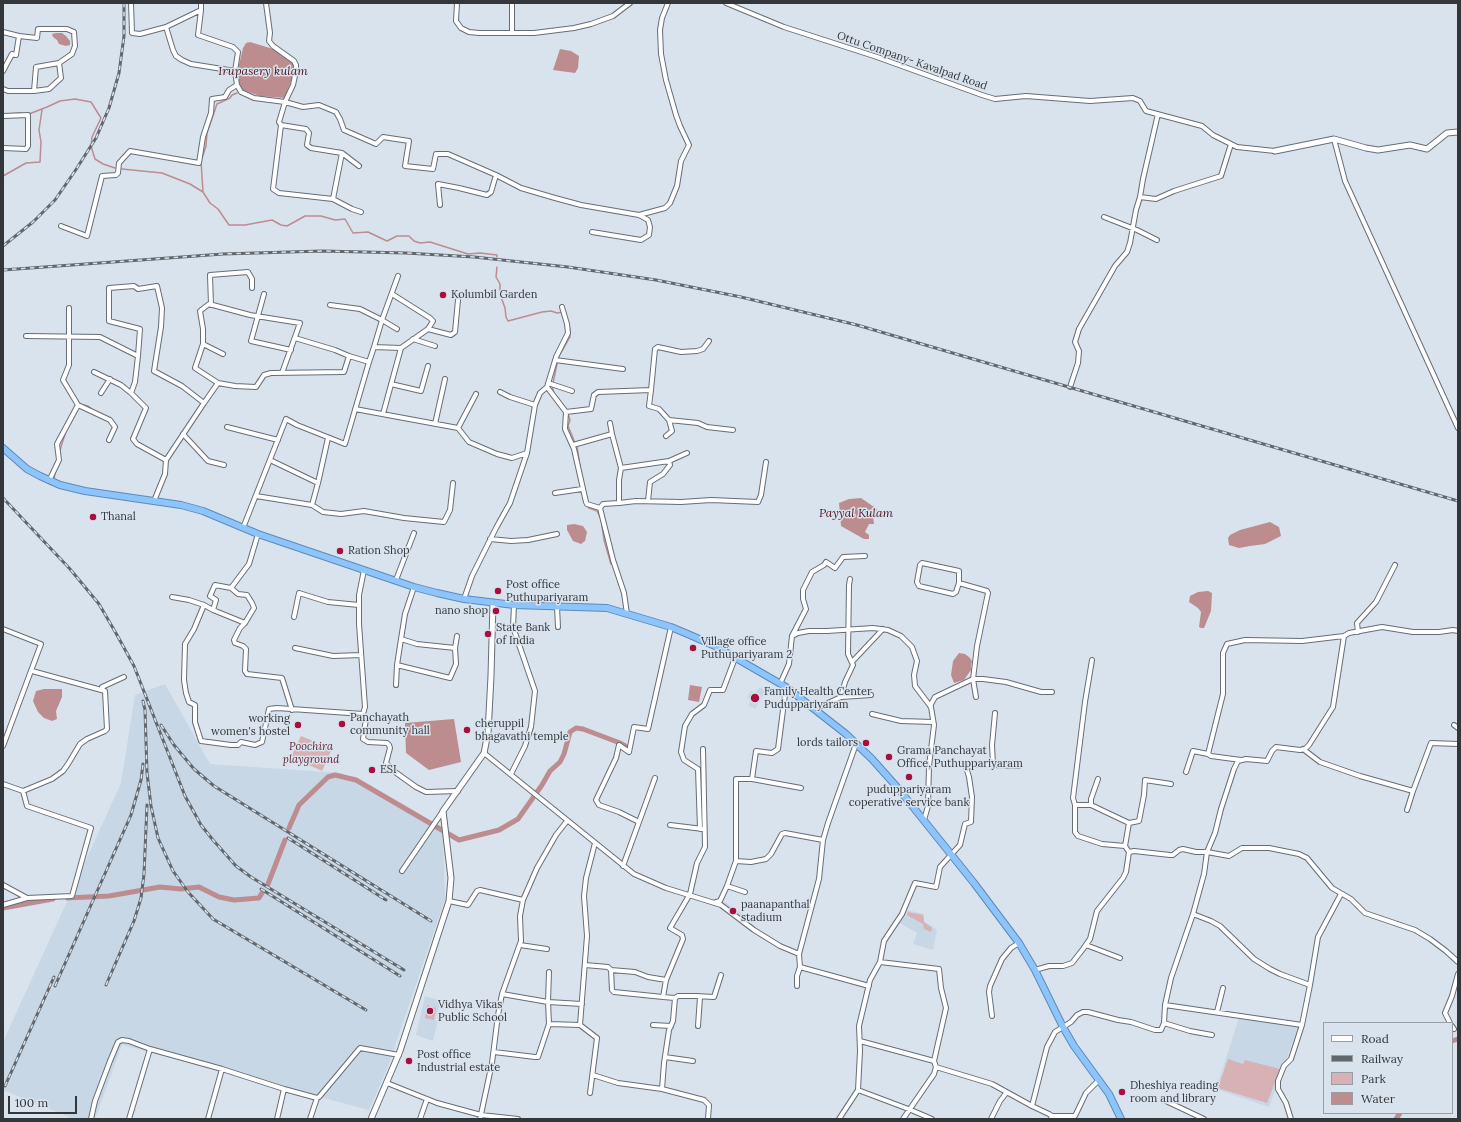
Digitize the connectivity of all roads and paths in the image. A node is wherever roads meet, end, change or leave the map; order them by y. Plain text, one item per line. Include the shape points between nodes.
1 (131, 3) edge
2 (201, 3) edge
3 (266, 3) edge
4 (457, 3) edge
5 (512, 3) edge
6 (630, 3) edge
7 (668, 3) edge
8 (726, 3) edge
9 (201, 10) junction
10 (166, 27) junction
11 (3, 32) edge
12 (512, 32) junction
13 (19, 36) junction
14 (59, 63) junction
15 (3, 71) edge
16 (235, 71) junction
17 (237, 85) junction
18 (3, 89) edge
19 (34, 91) junction
20 (285, 102) junction
21 (1158, 114) junction
22 (3, 116) edge
23 (281, 125) junction
24 (1458, 132) edge
25 (1334, 139) junction
26 (1231, 144) junction
27 (3, 148) edge
28 (1275, 151) joint
29 (342, 153) junction
30 (359, 166) dead end
31 (496, 175) junction
32 (1140, 196) junction
33 (333, 199) junction
34 (440, 205) dead end
35 (361, 212) dead end
36 (639, 215) junction
37 (1104, 217) dead end
38 (61, 226) dead end
39 (1132, 228) junction
40 (592, 232) dead end
41 (1157, 240) dead end
42 (398, 276) dead end
43 (252, 288) dead end
44 (264, 294) dead end
45 (392, 294) junction
46 (458, 300) dead end
47 (211, 305) junction
48 (330, 305) dead end
49 (69, 308) dead end
50 (562, 308) dead end
51 (258, 316) junction
52 (382, 320) junction
53 (397, 329) dead end
54 (428, 329) junction
55 (26, 336) dead end
56 (69, 336) junction
57 (295, 338) junction
58 (413, 339) junction
59 (709, 341) dead end
60 (203, 344) junction
61 (435, 346) dead end
62 (374, 347) junction
63 (401, 348) junction
64 (291, 350) junction
65 (223, 354) dead end
66 (138, 356) junction
67 (349, 356) junction
68 (556, 360) junction
69 (369, 362) junction
70 (428, 366) dead end
71 (623, 369) dead end
72 (94, 372) dead end
73 (282, 373) junction
74 (110, 379) junction
75 (445, 379) dead end
76 (218, 383) junction
77 (391, 384) junction
78 (548, 385) junction
79 (1070, 387) dead end
80 (651, 390) junction
81 (572, 391) dead end
82 (500, 392) dead end
83 (101, 393) dead end
84 (130, 393) junction
85 (476, 394) dead end
86 (204, 403) junction
87 (78, 405) junction
88 (535, 405) junction
89 (355, 409) junction
90 (566, 412) junction
91 (383, 414) junction
92 (669, 420) junction
93 (610, 423) dead end
94 (435, 424) junction
95 (227, 427) dead end
96 (458, 428) junction
97 (1458, 428) edge
98 (733, 430) dead end
99 (183, 434) junction
100 (612, 434) junction
101 (666, 436) dead end
102 (328, 438) junction
103 (109, 440) dead end
104 (278, 440) junction
105 (3, 442) edge
106 (572, 445) junction
107 (3, 448) edge
108 (527, 453) junction
109 (687, 453) dead end
110 (12, 456) junction
111 (166, 460) junction
112 (270, 460) junction
113 (669, 461) junction
114 (766, 462) dead end
115 (224, 465) dead end
116 (621, 468) junction
117 (49, 481) junction
118 (318, 483) junction
119 (453, 483) dead end
120 (582, 489) junction
121 (556, 493) dead end
122 (256, 496) junction
123 (154, 501) junction
124 (648, 501) junction
125 (619, 503) junction
126 (312, 506) junction
127 (600, 508) junction
128 (243, 528) junction
129 (414, 533) dead end
130 (258, 534) junction
131 (557, 534) dead end
132 (490, 539) junction
133 (865, 556) dead end
134 (1395, 565) dead end
135 (364, 570) junction
136 (850, 579) dead end
137 (396, 580) junction
138 (960, 583) junction
139 (414, 587) junction
140 (231, 588) junction
141 (172, 597) dead end
142 (464, 599) junction
143 (492, 603) junction
144 (204, 605) junction
145 (359, 605) junction
146 (514, 605) junction
147 (557, 607) junction
148 (213, 610) junction
149 (627, 614) junction
150 (294, 617) dead end
151 (245, 623) junction
152 (558, 627) dead end
153 (671, 627) junction
154 (3, 629) edge
155 (883, 629) junction
156 (849, 630) junction
157 (1458, 631) edge
158 (1358, 632) junction
159 (457, 636) dead end
160 (792, 636) junction
161 (1344, 636) junction
162 (401, 639) junction
163 (296, 648) dead end
164 (455, 648) junction
165 (361, 655) junction
166 (735, 658) junction
167 (1092, 660) dead end
168 (852, 662) junction
169 (397, 665) junction
170 (32, 671) junction
171 (124, 677) dead end
172 (973, 680) junction
173 (780, 684) junction
174 (396, 685) dead end
175 (786, 687) junction
176 (103, 690) junction
177 (1052, 692) dead end
178 (871, 695) dead end
179 (840, 697) junction
180 (976, 697) dead end
181 (930, 706) junction
182 (815, 709) junction
183 (292, 710) junction
184 (995, 713) dead end
185 (363, 714) junction
186 (872, 714) dead end
187 (933, 722) junction
188 (4, 740) edge
189 (856, 744) junction
190 (1458, 744) edge
191 (3, 746) edge
192 (703, 749) dead end
193 (1303, 749) junction
194 (484, 753) junction
195 (1208, 754) junction
196 (1241, 760) junction
197 (993, 765) junction
198 (1019, 766) dead end
199 (1186, 772) dead end
200 (511, 774) junction
201 (655, 778) dead end
202 (752, 779) junction
203 (1098, 779) dead end
204 (3, 784) edge
205 (1171, 784) dead end
206 (801, 788) dead end
207 (458, 791) junction
208 (1413, 791) junction
209 (23, 792) junction
210 (1075, 805) junction
211 (1091, 805) junction
212 (1407, 810) dead end
213 (443, 811) junction
214 (924, 820) junction
215 (567, 821) junction
216 (639, 822) junction
217 (1129, 823) junction
218 (670, 825) dead end
219 (703, 829) junction
220 (823, 840) junction
221 (594, 843) junction
222 (1124, 846) junction
223 (1129, 852) junction
224 (1207, 852) junction
225 (951, 856) junction
226 (736, 860) junction
227 (623, 866) junction
228 (402, 870) dead end
229 (3, 885) edge
230 (727, 886) junction
231 (745, 892) dead end
232 (690, 894) junction
233 (1341, 894) junction
234 (27, 898) junction
235 (523, 900) junction
236 (449, 901) junction
237 (716, 902) junction
238 (3, 905) edge
239 (1193, 914) junction
240 (1019, 943) junction
241 (520, 945) junction
242 (1086, 945) junction
243 (547, 949) dead end
244 (799, 954) junction
245 (1120, 958) dead end
246 (880, 962) junction
247 (1458, 962) edge
248 (585, 965) junction
249 (800, 967) junction
250 (611, 970) junction
251 (1035, 970) junction
252 (549, 972) dead end
253 (1458, 974) edge
254 (720, 975) dead end
255 (666, 980) junction
256 (1310, 985) junction
257 (797, 986) dead end
258 (869, 986) junction
259 (1223, 988) dead end
260 (502, 994) junction
261 (664, 997) junction
262 (700, 997) junction
263 (676, 998) junction
264 (548, 1002) junction
265 (582, 1004) junction
266 (1165, 1005) junction
267 (1217, 1012) junction
268 (992, 1016) dead end
269 (1450, 1022) edge
270 (1164, 1023) junction
271 (549, 1024) junction
272 (653, 1024) dead end
273 (580, 1025) junction
274 (1302, 1025) junction
275 (671, 1026) junction
276 (698, 1026) dead end
277 (1063, 1027) junction
278 (1212, 1035) dead end
279 (860, 1041) junction
280 (150, 1049) junction
281 (494, 1052) junction
282 (399, 1055) junction
283 (665, 1057) junction
284 (693, 1061) dead end
285 (934, 1061) junction
286 (936, 1067) junction
287 (222, 1069) junction
288 (592, 1075) junction
289 (1099, 1080) junction
290 (387, 1083) junction
291 (662, 1089) junction
292 (284, 1090) junction
293 (858, 1090) junction
294 (1007, 1092) junction
295 (590, 1093) dead end
296 (317, 1098) junction
297 (427, 1099) junction
298 (1166, 1101) dead end
299 (1032, 1106) junction
300 (911, 1110) junction
301 (480, 1117) edge
302 (1052, 1117) edge
303 (92, 1119) edge
304 (130, 1119) edge
305 (208, 1119) edge
306 (277, 1119) edge
307 (310, 1119) edge
308 (371, 1119) edge
309 (420, 1119) edge
310 (518, 1119) edge
311 (708, 1119) edge
312 (839, 1119) edge
313 (904, 1119) edge
314 (932, 1119) edge
315 (991, 1119) edge
316 (1121, 1119) edge
317 (1204, 1119) edge
318 (1291, 1119) edge

1 - 10 street via 132,32 140,34
2 - 9 street
3 - 20 street via 269,41 296,65 293,85
4 - 12 street via 456,21 461,28 479,33
5 - 12 street
6 - 12 street via 613,16 592,24 534,33
7 - 36 street via 660,30 661,54 676,115 689,145 681,161 677,186 670,203 665,208
8 - 21 street, Ottu Company- Kavalpad Road via 784,27 995,99 1026,96 1090,101 1133,98 1140,101 1146,112
9 - 10 street
9 - 16 street via 198,35 233,47 238,52
10 - 16 street via 173,50 182,60 191,64
11 - 13 street
13 - 14 street via 36,38 38,29 67,29 74,32 75,46 72,54
13 - 15 street via 16,55 12,54
14 - 19 street via 61,78 49,89
14 - 19 street via 36,67
16 - 17 street
17 - 20 street via 241,92 254,98
17 - 38 street via 229,90 225,98 212,99 199,163 130,151 119,163 116,175 102,176 87,236
18 - 19 street
20 - 23 street via 279,122
20 - 31 street via 303,107 319,105 336,112 344,130 376,144 382,136 409,141 405,166 433,169 436,154 448,154
21 - 26 street, Ottu Company- Kavalpad Road via 1202,126
21 - 32 street
22 - 27 street via 28,115 26,149
23 - 29 street via 306,129 309,133 308,145 311,148
23 - 33 street via 273,189 279,193
24 - 25 street via 1447,133 1427,149 1410,145 1378,150
25 - 28 street
25 - 97 street via 1346,181
26 - 28 street, Ottu Company- Kavalpad Road via 1237,147
26 - 32 street via 1221,176 1156,199
29 - 30 street
29 - 33 street
31 - 34 street via 491,192 487,195 438,184
31 - 36 street via 521,188 554,198
32 - 39 street
33 - 35 street
36 - 40 street via 648,220 650,227 649,235 641,240
37 - 39 street
39 - 41 street
39 - 79 street via 1127,252 1115,266 1079,329 1075,342 1079,351 1078,363
42 - 45 street
43 - 47 street via 252,278 248,272 210,275
44 - 51 street
45 - 52 street
45 - 54 street via 430,318 433,321
46 - 54 street via 455,332 451,335
47 - 51 street
47 - 60 street via 200,311
48 - 52 street via 360,309
49 - 56 street
50 - 68 street via 568,333
51 - 57 street via 300,323
51 - 64 street via 251,341
52 - 53 street
52 - 62 street
54 - 58 street
55 - 56 street
56 - 66 street via 100,337
56 - 87 street via 69,365 63,380
57 - 64 street
57 - 67 street
58 - 61 street
58 - 63 street
59 - 80 street via 703,349 697,351 681,352 658,347 655,349
60 - 65 street
60 - 76 street via 195,368
62 - 63 street
62 - 69 street
63 - 77 street
64 - 73 street
66 - 84 street via 135,382
66 - 86 street via 140,329 109,321 109,288 134,286 138,289 157,286 162,308 154,371 182,386
67 - 69 street
67 - 73 street via 344,372
68 - 71 street
68 - 78 street
69 - 89 street
70 - 77 street via 421,391
72 - 74 street
73 - 76 street via 264,375 256,387
74 - 83 street
74 - 84 street
75 - 94 street
76 - 86 street
77 - 91 street
78 - 81 street
78 - 88 street via 540,393
78 - 90 street
80 - 90 street via 598,392 594,395 591,409
80 - 92 street via 649,406 659,409
82 - 88 street
84 - 111 street via 146,408 133,439 137,444
85 - 96 street
86 - 99 street
87 - 103 street via 110,420 115,427
87 - 117 street via 56,444 59,460
88 - 108 street
89 - 91 street
89 - 102 street via 345,444
90 - 106 street via 565,429
91 - 94 street
92 - 98 street
92 - 101 street via 672,431
93 - 100 street
94 - 96 street
95 - 104 street
96 - 108 street via 470,442 497,454 512,458
99 - 111 street
99 - 115 street via 208,461
100 - 106 street
100 - 116 street
102 - 104 street via 286,419
102 - 118 street
104 - 112 street
105 - 110 highway
106 - 120 street
107 - 110 highway
108 - 132 street via 510,503
109 - 113 street
110 - 117 highway via 27,469
111 - 123 street via 165,474
112 - 118 street
112 - 122 street
113 - 116 street
113 - 124 street via 670,465 663,474 650,482
114 - 124 street via 758,502
116 - 125 street
117 - 123 highway via 85,491
118 - 126 street
119 - 126 street via 450,510 444,522 364,511 341,514 323,512
120 - 121 street
120 - 127 street via 587,504
122 - 126 street
122 - 128 street
123 - 128 highway via 203,510
124 - 125 street
125 - 127 street via 603,504
127 - 149 street via 624,593
128 - 130 highway
129 - 137 street
130 - 135 highway
130 - 140 street via 249,564
131 - 132 street via 528,540
132 - 142 street
133 - 160 street via 844,557 835,568 826,562 812,572 803,590 806,609
134 - 158 street via 1376,602 1357,623
135 - 137 highway
135 - 145 street
136 - 156 street
137 - 139 highway
138 - 138 street via 959,571 922,563 920,566 917,582 919,586 953,594
138 - 172 street via 988,593
139 - 142 highway
139 - 162 street via 405,614
140 - 148 street via 215,585 210,596 216,600
140 - 151 street via 238,594 247,595 254,608
141 - 144 street
142 - 143 highway
143 - 146 highway
143 - 194 street via 492,676
144 - 148 street
144 - 183 street via 185,644 186,693 190,702 195,705 195,722 200,741 255,745 262,742 269,709
145 - 150 street via 328,602 299,593
145 - 165 street
146 - 147 highway
146 - 200 street via 513,627 535,691 532,727
147 - 149 highway via 607,608
147 - 152 street
148 - 151 street
149 - 153 highway
151 - 183 street via 234,642 246,649 244,671 247,674 282,678
153 - 166 highway via 715,646
153 - 216 street via 648,729 634,727 629,752 619,745 616,758 596,800 598,804
154 - 170 street via 42,644
155 - 156 street
155 - 168 street
155 - 181 street via 901,636 912,647 917,661 915,686
156 - 160 street via 809,631
156 - 168 street via 848,654
157 - 158 street via 1413,632 1382,627
158 - 161 street
159 - 164 street
160 - 173 street via 789,664
161 - 193 street via 1333,707 1314,740
161 - 195 street via 1302,642 1245,640 1227,644 1223,653 1223,694
162 - 164 street via 416,644
162 - 169 street
163 - 165 street via 333,656
164 - 169 street via 456,664 450,678
165 - 185 street via 365,707
166 - 173 highway
166 - 219 street via 723,690 710,690 704,705 692,714 685,726 681,752 684,760 698,769
167 - 210 street via 1073,798
168 - 179 street
169 - 174 street
170 - 176 street
170 - 188 street
171 - 176 street via 102,687
172 - 177 street via 983,678 1041,692
172 - 180 street
172 - 181 street via 935,697
173 - 175 highway
175 - 182 highway
175 - 202 street via 778,749 772,753 756,751
176 - 209 street via 107,723 105,731 80,744 63,771
178 - 179 street
179 - 182 street
181 - 187 street
182 - 189 highway
183 - 185 street
184 - 197 street
185 - 207 street via 366,719 364,739 389,745 386,763 395,772 426,792
186 - 187 street via 901,721
187 - 214 street via 928,806
188 - 191 street
189 - 214 highway
189 - 220 street
190 - 208 street via 1432,743
192 - 219 street
193 - 196 street via 1276,747 1267,761
193 - 208 street via 1320,762
194 - 200 street
194 - 207 street
195 - 196 street
195 - 199 street via 1193,751
196 - 224 street via 1234,768
197 - 198 street
197 - 225 street via 978,764 966,767 972,797 971,822 965,824 960,845
200 - 215 street
201 - 216 street
202 - 206 street
202 - 226 street via 736,779
203 - 211 street
204 - 209 street
205 - 217 street via 1145,780 1139,821
207 - 213 street
208 - 212 street
209 - 234 street via 27,806 91,828 72,896
210 - 211 street
210 - 222 street via 1076,836 1102,844
211 - 217 street
213 - 228 street
213 - 236 street via 451,878
214 - 225 highway
215 - 221 street
215 - 235 street via 537,868
216 - 227 street
217 - 222 street
218 - 219 street
219 - 232 street via 705,847 697,863
220 - 226 street via 785,833 766,859 751,862
220 - 244 street via 819,879
221 - 227 street
221 - 248 street via 584,896 587,936
222 - 223 street
223 - 224 street via 1170,855 1183,849
223 - 242 street via 1126,872 1097,911 1093,932
224 - 233 street via 1229,856 1242,848 1268,848 1299,854
224 - 239 street
225 - 240 highway
225 - 246 street via 940,867 936,887 915,883 902,914 884,941
226 - 230 street
227 - 232 street via 634,874 666,888
229 - 234 street
230 - 231 street
230 - 237 street via 720,901
232 - 237 street
232 - 255 street via 670,928 682,935 683,940
233 - 247 street via 1355,902 1365,913 1415,930
233 - 256 street via 1318,937
234 - 238 street
235 - 236 street via 480,890 468,905
235 - 241 street
236 - 282 street
237 - 244 street via 754,930
239 - 256 street via 1220,926 1254,959 1270,969
239 - 266 street via 1171,978
240 - 251 highway
240 - 268 street via 1002,959 990,986
241 - 243 street
241 - 260 street
242 - 245 street
242 - 251 street via 1072,963
244 - 249 street
246 - 258 street
246 - 285 street via 940,968 946,1008
248 - 250 street via 608,967
248 - 265 street
249 - 257 street
249 - 258 street
250 - 255 street via 635,972
250 - 261 street via 614,992
251 - 277 highway
252 - 264 street
253 - 269 street via 1445,1013
254 - 262 street via 714,997
255 - 261 street
256 - 274 street
258 - 279 street via 859,1026
259 - 267 street
260 - 264 street
260 - 281 street
261 - 263 street
262 - 263 street
262 - 276 street
263 - 275 street
264 - 265 street
264 - 271 street
265 - 273 street
266 - 267 street
266 - 270 street
267 - 274 street
270 - 277 street via 1159,1031 1131,1022 1082,1012
270 - 278 street
271 - 273 street
271 - 281 street via 538,1057
272 - 275 street
273 - 288 street via 597,1038
274 - 318 street via 1291,1059 1284,1066 1278,1081 1278,1090
275 - 283 street
277 - 289 highway
277 - 299 street via 1056,1032 1047,1048
279 - 285 street
279 - 293 street
280 - 287 street
280 - 303 street via 129,1041 118,1042 95,1101
280 - 304 street
281 - 301 street
282 - 290 street
282 - 296 street via 360,1048
283 - 284 street
283 - 291 street
285 - 286 street
286 - 294 street via 992,1084
286 - 300 street
287 - 292 street
287 - 305 street
288 - 291 street via 618,1083
288 - 295 street
289 - 302 street via 1086,1093 1075,1116
289 - 316 highway
290 - 297 street
290 - 308 street
291 - 311 street via 704,1100 709,1105
292 - 296 street
292 - 306 street
293 - 300 street
293 - 312 street
294 - 299 street
294 - 315 street
296 - 307 street
297 - 301 street
297 - 309 street
298 - 317 street
299 - 302 street
300 - 313 street
300 - 314 street
301 - 310 street

